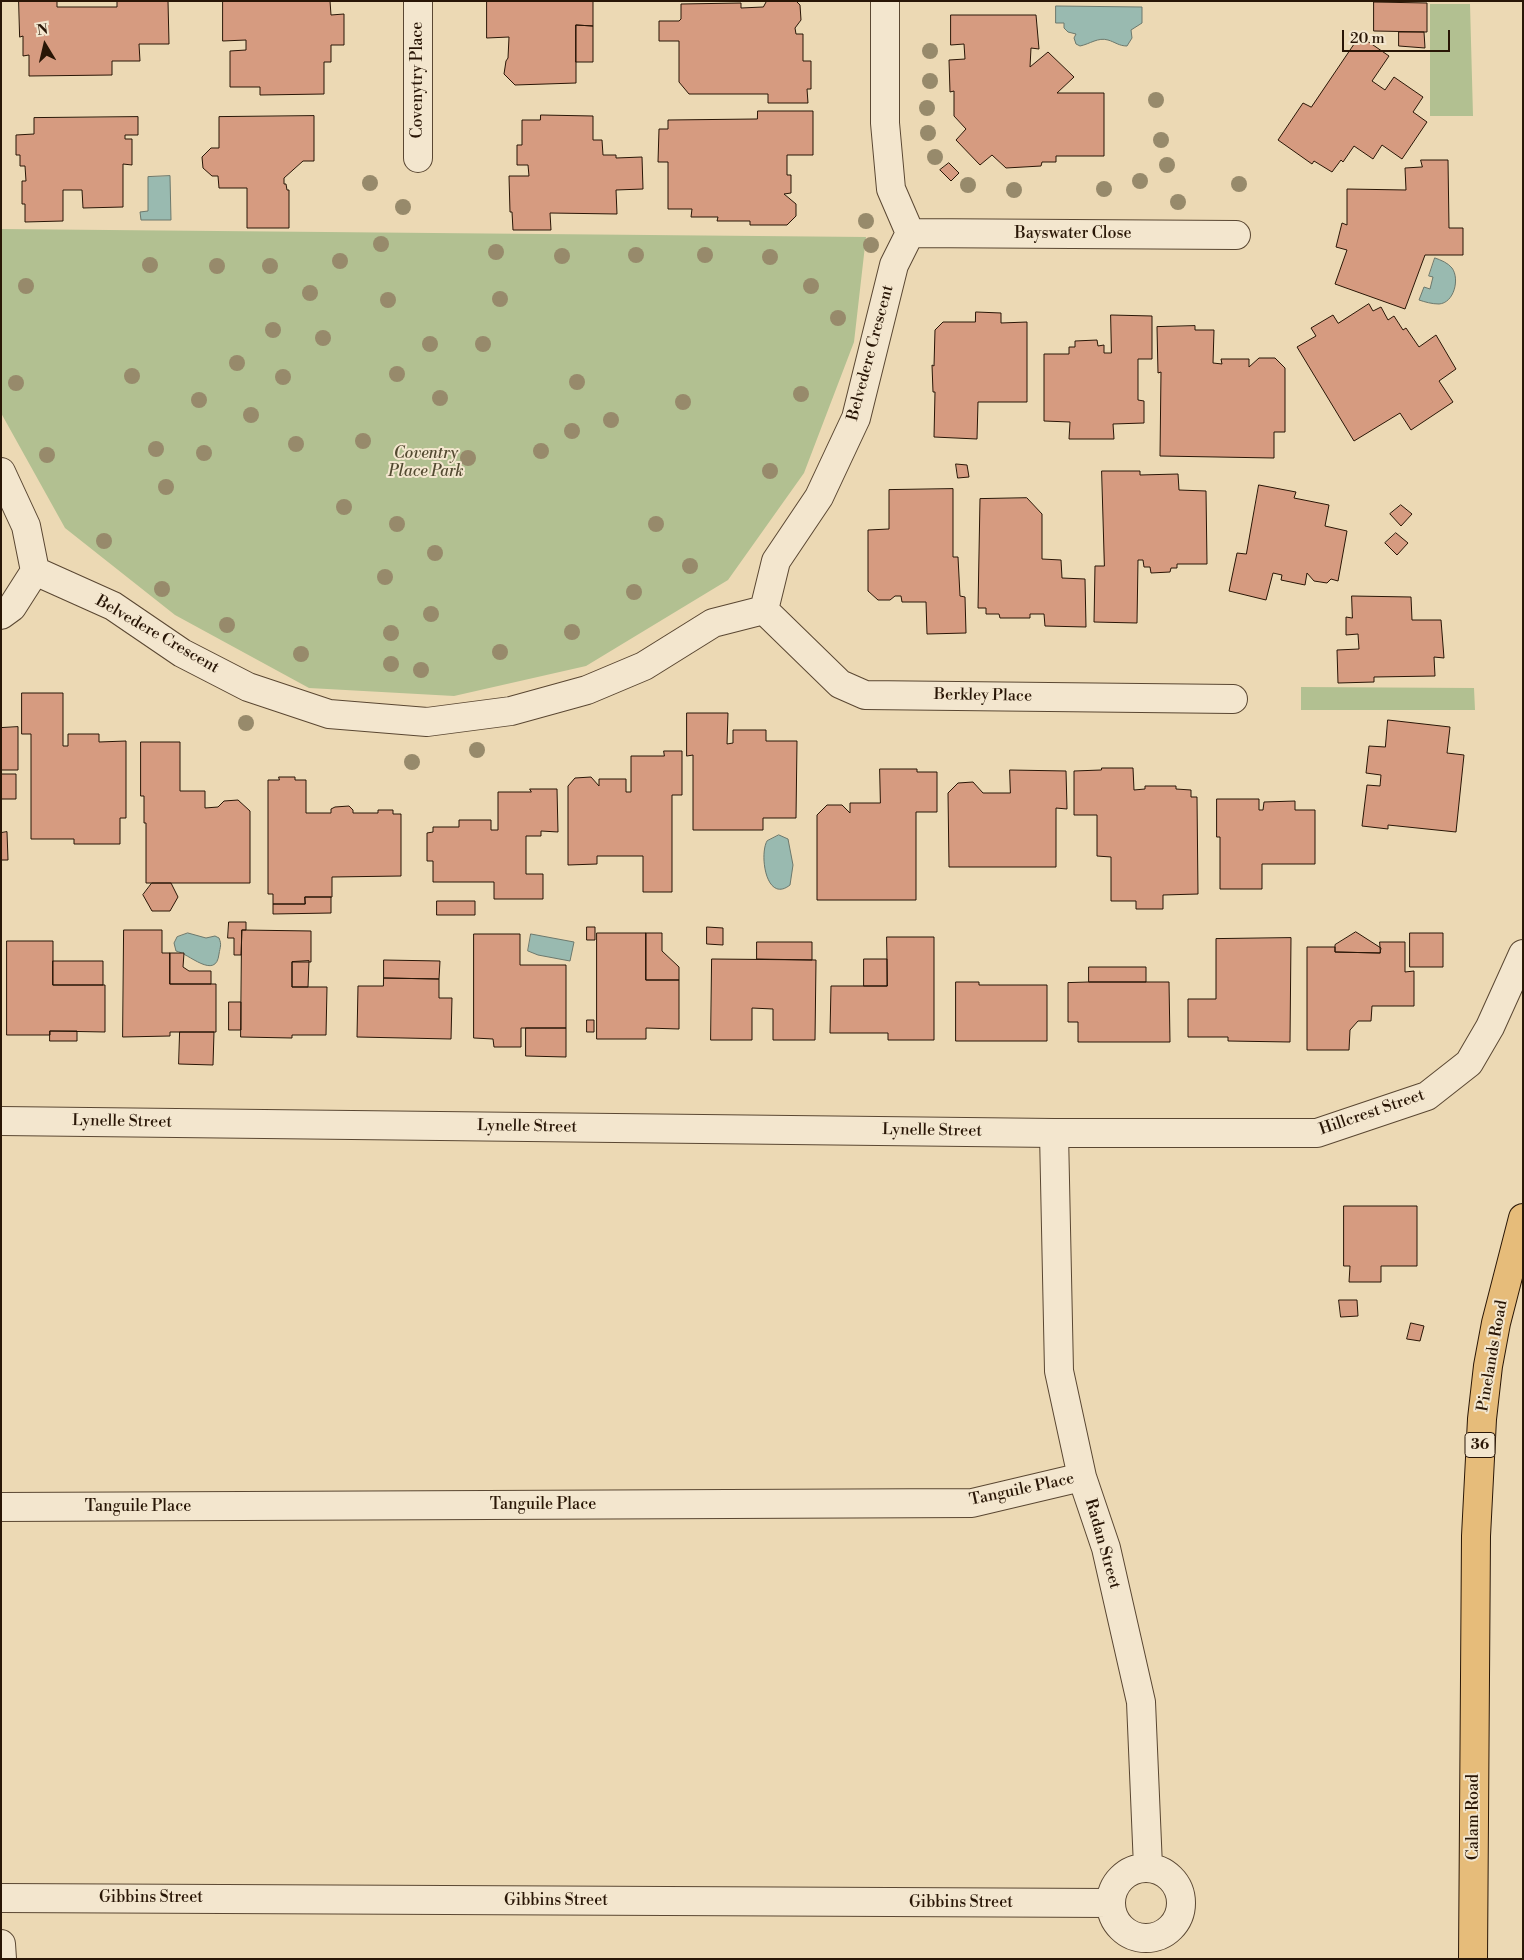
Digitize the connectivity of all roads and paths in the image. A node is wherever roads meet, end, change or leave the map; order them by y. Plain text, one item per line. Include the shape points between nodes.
1 (418, 1) edge
2 (886, 1) edge
3 (418, 158) dead end
4 (910, 233) junction
5 (1236, 236) dead end
6 (1, 472) edge
7 (35, 572) junction
8 (764, 610) junction
9 (1, 616) edge
10 (1234, 699) dead end
11 (1523, 954) edge
12 (1, 1121) edge
13 (1054, 1132) junction
14 (1523, 1218) edge
15 (1082, 1476) junction
16 (1, 1507) edge
17 (1474, 1676) joint
18 (1148, 1867) junction
19 (1, 1898) edge
20 (1110, 1903) junction
21 (1, 1944) edge
22 (1146, 1948) edge
23 (2, 1959) edge
24 (1473, 1959) edge

1 - 3 street, Covenytry Place
2 - 4 street via 885,123 891,189
4 - 5 street, Bayswater Close
4 - 8 street, Belvedere Crescent via 894,265 856,418 819,498 776,561
6 - 7 street via 26,526
7 - 8 street, Belvedere Crescent via 113,606 182,653 248,686 329,714 427,722 511,712 587,690 644,666 713,623
7 - 9 street via 12,607
8 - 10 street, Berkley Place via 840,684 865,695
11 - 13 street, Hillcrest Street via 1490,1027 1469,1062 1427,1096 1317,1132
12 - 13 street, Lynelle Street
13 - 15 street, Radan Street via 1059,1371
14 - 17 main road, Pinelands Road / 36 via 1496,1323 1482,1419
15 - 16 street, Tanguile Place via 972,1503
15 - 18 street, Radan Street via 1106,1548 1141,1702
17 - 24 main road, Calam Road / 36
18 - 20 street via 1129,1871 1122,1877 1115,1885
18 - 22 street via 1170,1876 1178,1886 1182,1910 1169,1930
19 - 20 street, Gibbins Street
20 - 22 street via 1118,1924
21 - 23 street

